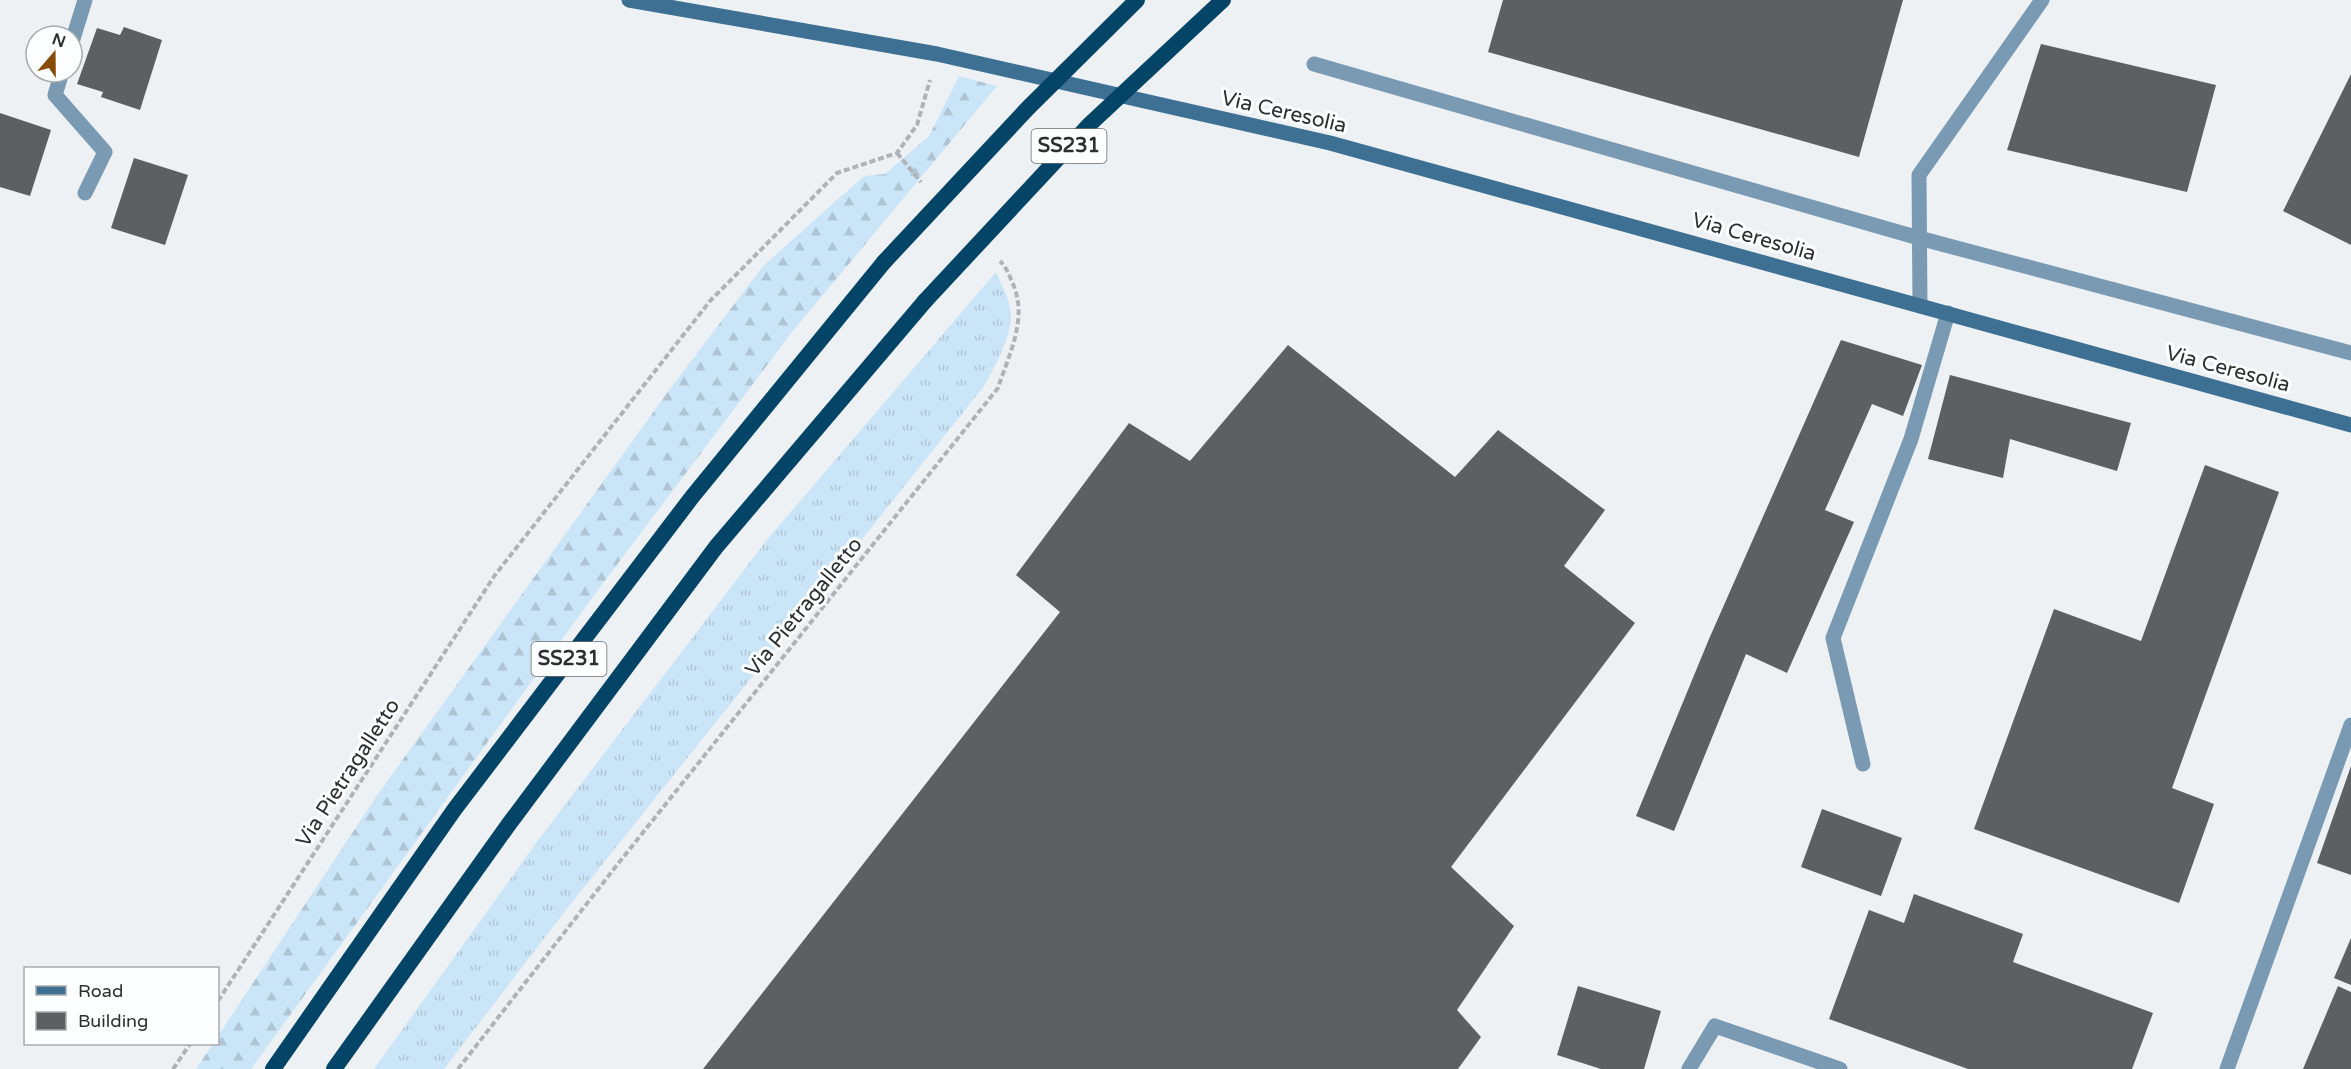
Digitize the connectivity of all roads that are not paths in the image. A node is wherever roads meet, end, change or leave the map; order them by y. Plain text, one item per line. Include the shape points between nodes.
1 (85, 0) edge
2 (629, 0) edge
3 (1137, 0) edge
4 (1223, 0) edge
5 (2042, 0) edge
6 (78, 24) edge
7 (1314, 63) dead end
8 (58, 84) edge
9 (85, 193) dead end
10 (1920, 238) junction
11 (1920, 306) junction
12 (1948, 313) junction
13 (2351, 353) edge
14 (2351, 424) edge
15 (2351, 725) edge
16 (1863, 764) dead end
17 (273, 1069) edge
18 (334, 1069) edge
19 (1689, 1069) edge
20 (1840, 1069) edge
21 (2227, 1069) edge

1 - 6 street
2 - 11 main road, Via Ceresolia via 938,54 1330,143
3 - 17 highway, SS231, bridge via 1028,108 884,262 692,497 454,810
4 - 18 highway, SS231, bridge via 1090,124 925,301 716,547
5 - 10 street via 1918,175
7 - 10 street
8 - 9 street via 55,95 105,152
10 - 11 street
10 - 13 street
11 - 12 main road, Via Ceresolia
12 - 14 main road, Via Ceresolia
12 - 16 street via 1911,439 1833,638
15 - 21 street
19 - 20 street via 1715,1026

